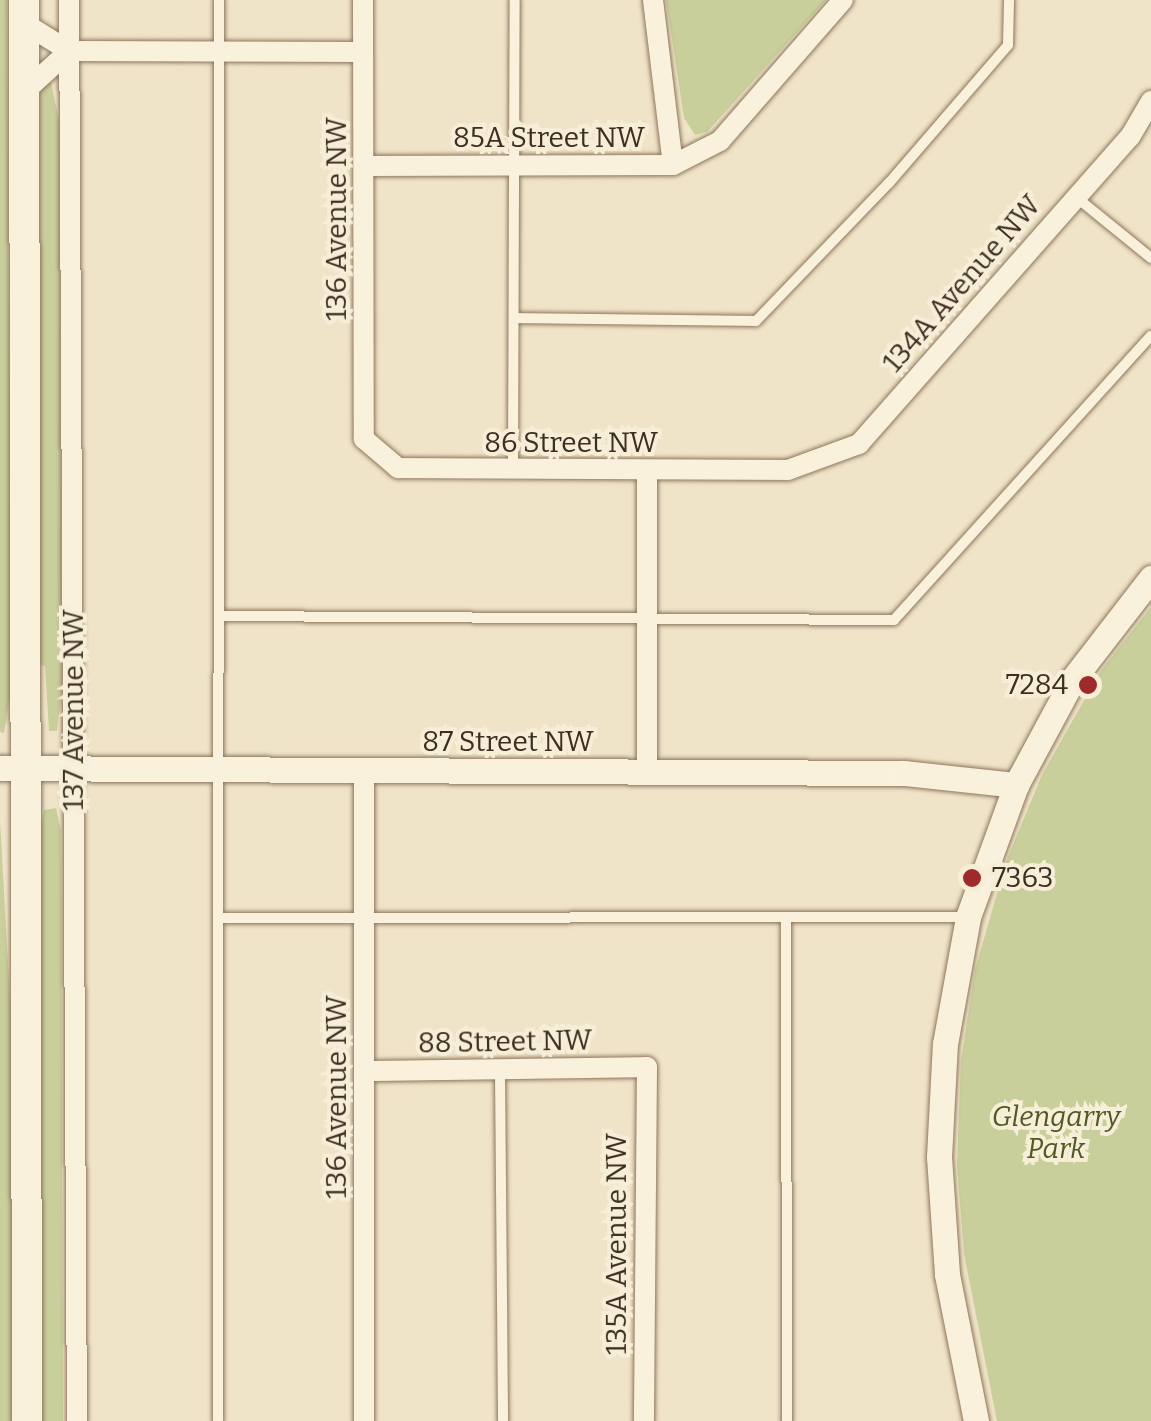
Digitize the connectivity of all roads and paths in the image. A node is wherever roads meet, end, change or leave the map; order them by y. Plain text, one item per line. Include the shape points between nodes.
1 (69, 0) edge
2 (219, 0) edge
3 (363, 0) edge
4 (514, 0) edge
5 (653, 0) edge
6 (843, 0) edge
7 (1009, 0) edge
8 (24, 12) edge
9 (219, 51) junction
10 (69, 52) junction
11 (363, 52) junction
12 (24, 92) junction
13 (1151, 101) edge
14 (673, 165) junction
15 (365, 166) junction
16 (514, 166) junction
17 (1076, 196) junction
18 (1151, 258) edge
19 (515, 318) junction
20 (1151, 336) edge
21 (364, 439) joint
22 (647, 470) junction
23 (788, 470) joint
24 (513, 471) junction
25 (1151, 578) edge
26 (219, 616) junction
27 (647, 618) junction
28 (13, 768) edge
29 (75, 771) junction
30 (219, 772) junction
31 (364, 772) junction
32 (647, 772) junction
33 (1016, 785) junction
34 (366, 916) junction
35 (968, 917) junction
36 (220, 918) junction
37 (786, 918) junction
38 (646, 1068) joint
39 (365, 1071) junction
40 (500, 1071) junction
41 (27, 1421) edge
42 (78, 1421) edge
43 (218, 1421) edge
44 (364, 1421) edge
45 (503, 1421) edge
46 (644, 1421) edge
47 (787, 1421) edge
48 (976, 1421) edge

1 - 10 street, 137 Avenue NW
2 - 9 lane
3 - 11 street, 136 Avenue NW
4 - 16 lane
5 - 14 street
6 - 14 street, 85A Street NW via 720,141
7 - 19 lane via 1008,45 889,183 756,321
8 - 10 street
8 - 12 main road, 137 Avenue NW
9 - 10 street
9 - 11 street
9 - 26 lane
10 - 12 street
10 - 29 street, 137 Avenue NW
11 - 15 street, 136 Avenue NW
12 - 28 main road, 137 Avenue NW
13 - 17 street, 134A Avenue NW via 1130,138
14 - 16 street, 85A Street NW
15 - 16 street, 85A Street NW
15 - 21 street, 136 Avenue NW
16 - 19 lane
17 - 18 lane
17 - 23 street, 134A Avenue NW via 859,444
19 - 24 lane
20 - 27 lane via 894,620
21 - 24 street, 86 Street NW via 398,468
22 - 23 street, 86 Street NW
22 - 24 street, 86 Street NW
22 - 27 street
25 - 33 street via 1073,680
26 - 27 lane
26 - 30 lane
27 - 32 street
28 - 29 street, 87 Street NW
28 - 41 main road, 137 Avenue NW
29 - 30 street, 87 Street NW
29 - 42 street, 137 Avenue NW
30 - 31 street, 87 Street NW
30 - 36 lane
31 - 32 street, 87 Street NW
31 - 34 street, 136 Avenue NW
32 - 33 street, 87 Street NW via 904,773
33 - 35 street
34 - 36 lane
34 - 37 lane
34 - 39 street, 136 Avenue NW
35 - 37 lane
35 - 48 street via 945,1044 939,1157 947,1274
36 - 43 lane
37 - 47 lane
38 - 40 street, 88 Street NW
38 - 46 street, 135A Avenue NW
39 - 40 street, 88 Street NW
39 - 44 street, 136 Avenue NW
40 - 45 lane

